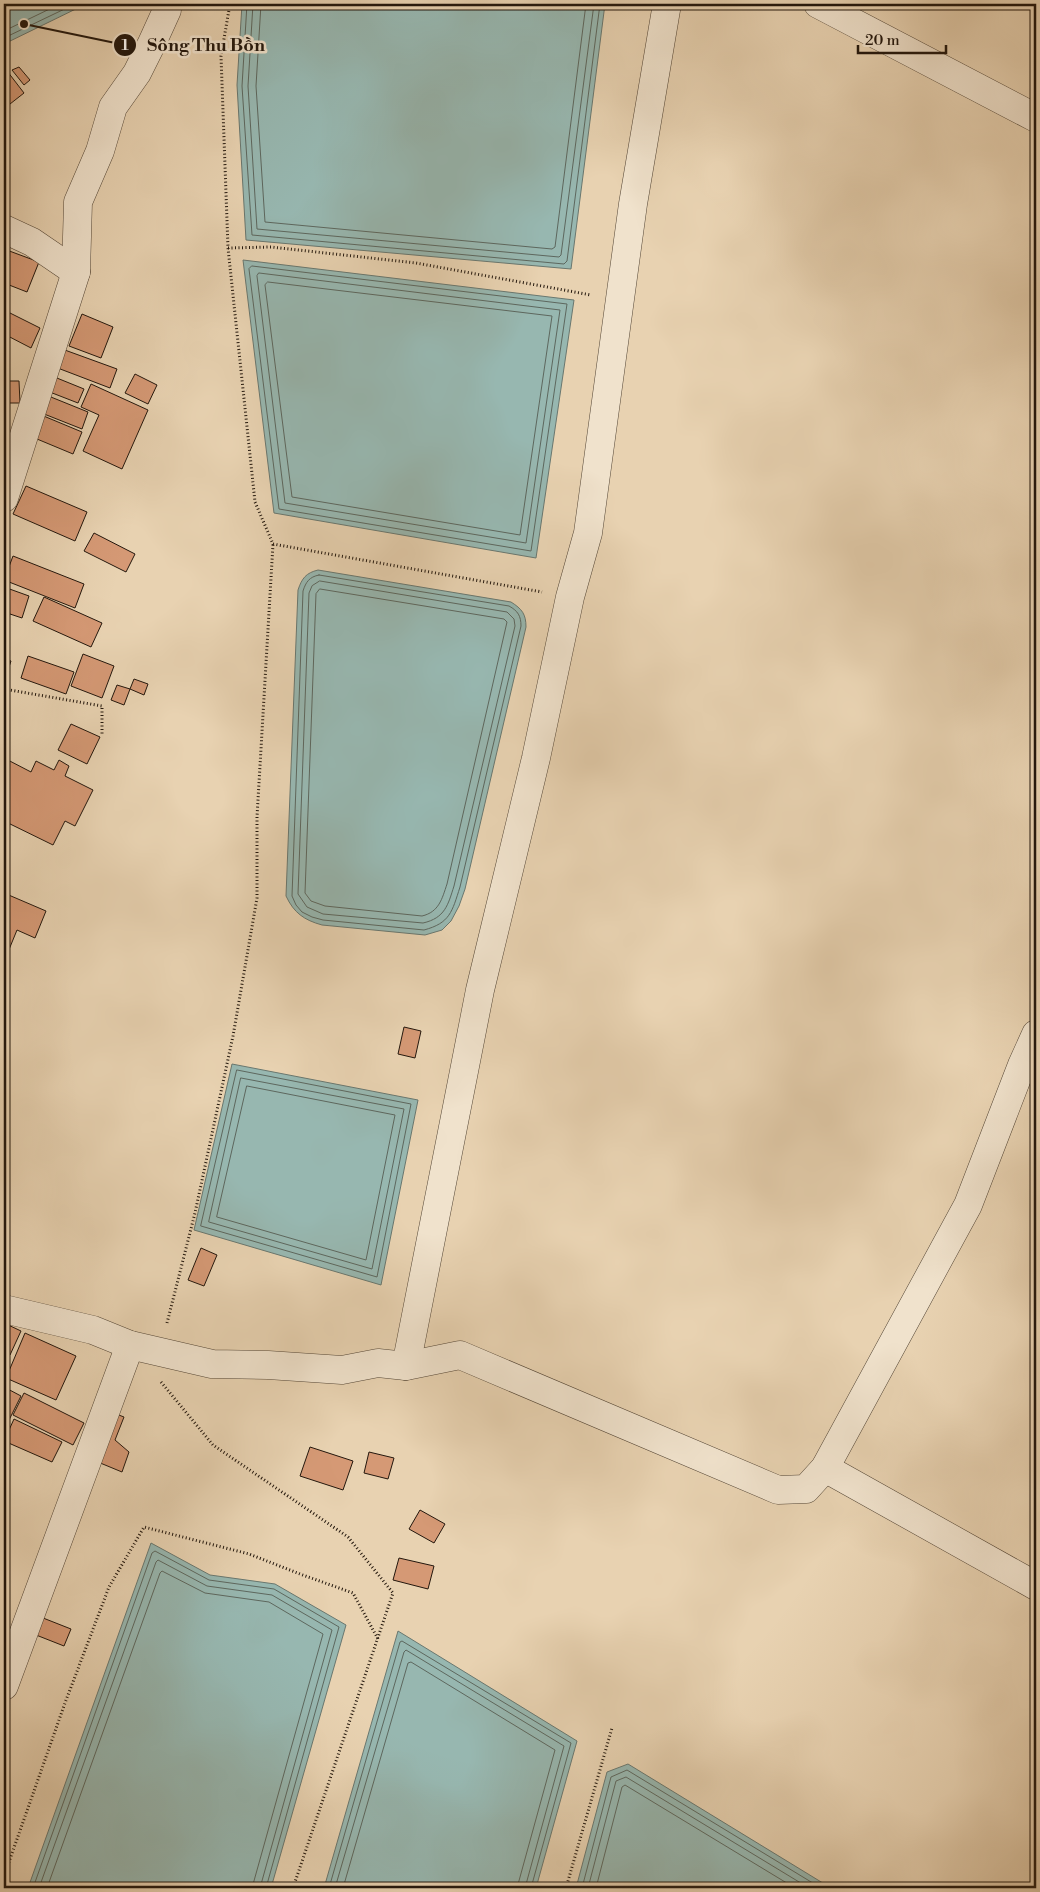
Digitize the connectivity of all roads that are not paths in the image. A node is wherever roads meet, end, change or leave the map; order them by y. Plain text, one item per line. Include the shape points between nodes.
1 (167, 4) edge
2 (667, 4) edge
3 (818, 4) edge
4 (1036, 118) edge
5 (4, 230) edge
6 (76, 272) junction
7 (4, 498) edge
8 (1036, 1034) edge
9 (4, 1309) edge
10 (130, 1345) junction
11 (406, 1366) junction
12 (825, 1468) junction
13 (1036, 1586) edge
14 (4, 1686) edge

1 - 6 street via 152,43 113,107 100,151 78,202
2 - 11 street via 633,204 588,533 570,596 536,758 480,990
3 - 4 street
5 - 6 street via 32,242
6 - 7 street
8 - 12 street via 968,1206
9 - 10 street via 93,1330
10 - 11 street via 212,1364 342,1370 378,1363
10 - 14 street
11 - 12 street via 460,1355 778,1490 806,1489
12 - 13 street

